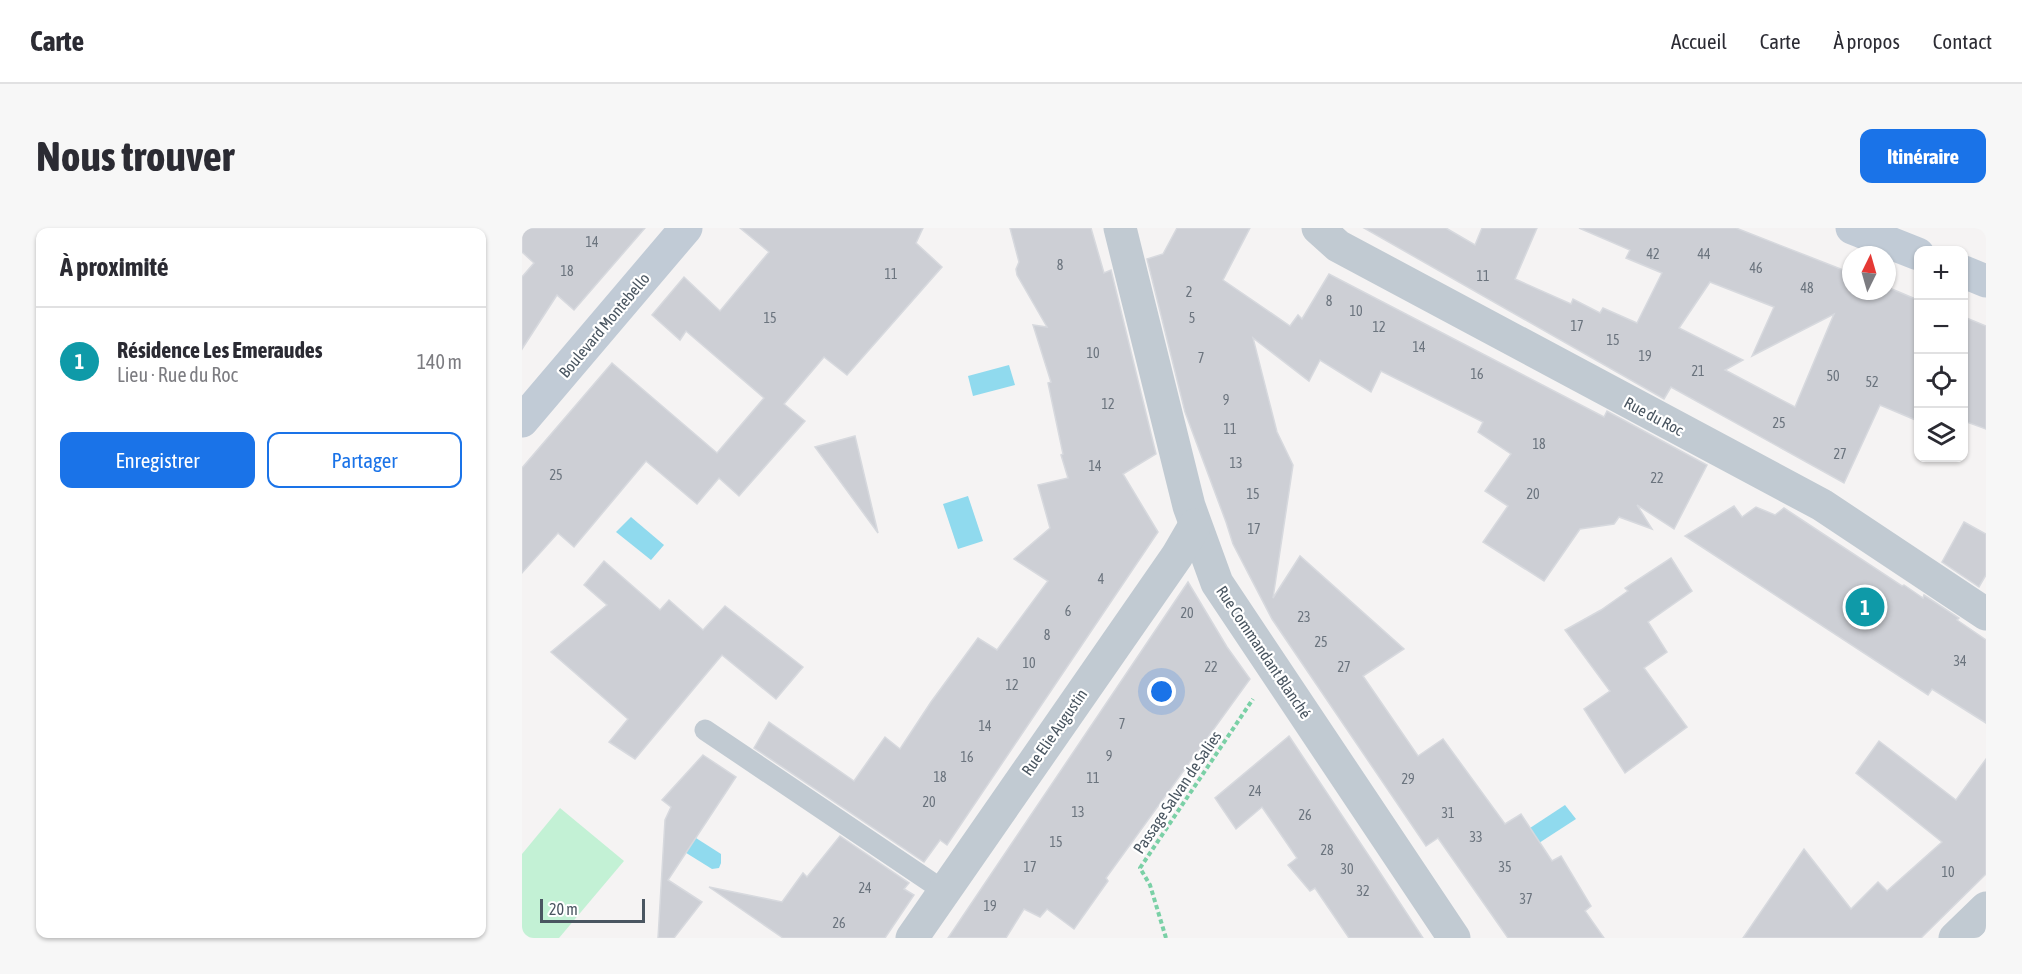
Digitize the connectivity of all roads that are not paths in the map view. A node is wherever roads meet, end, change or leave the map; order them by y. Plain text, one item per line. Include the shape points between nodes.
1 (686, 228) edge
2 (1120, 228) edge
3 (1318, 228) edge
4 (1852, 228) edge
5 (1914, 252) edge
6 (1968, 274) edge
7 (1986, 281) edge
8 (522, 421) edge
9 (1195, 525) junction
10 (1986, 614) edge
11 (705, 730) dead end
12 (944, 891) junction
13 (1986, 908) edge
14 (912, 938) edge
15 (1454, 938) edge
16 (1956, 938) edge

1 - 8 main road, Boulevard Montebello
2 - 9 street, Rue Commandant Blanché
3 - 10 street, Rue du Roc via 1338,246 1822,505
4 - 5 main road
6 - 7 main road
9 - 12 street, Rue Elie Augustin
9 - 15 street, Rue Commandant Blanché via 1217,583
11 - 12 lane
12 - 14 street, Rue Elie Augustin
13 - 16 street

